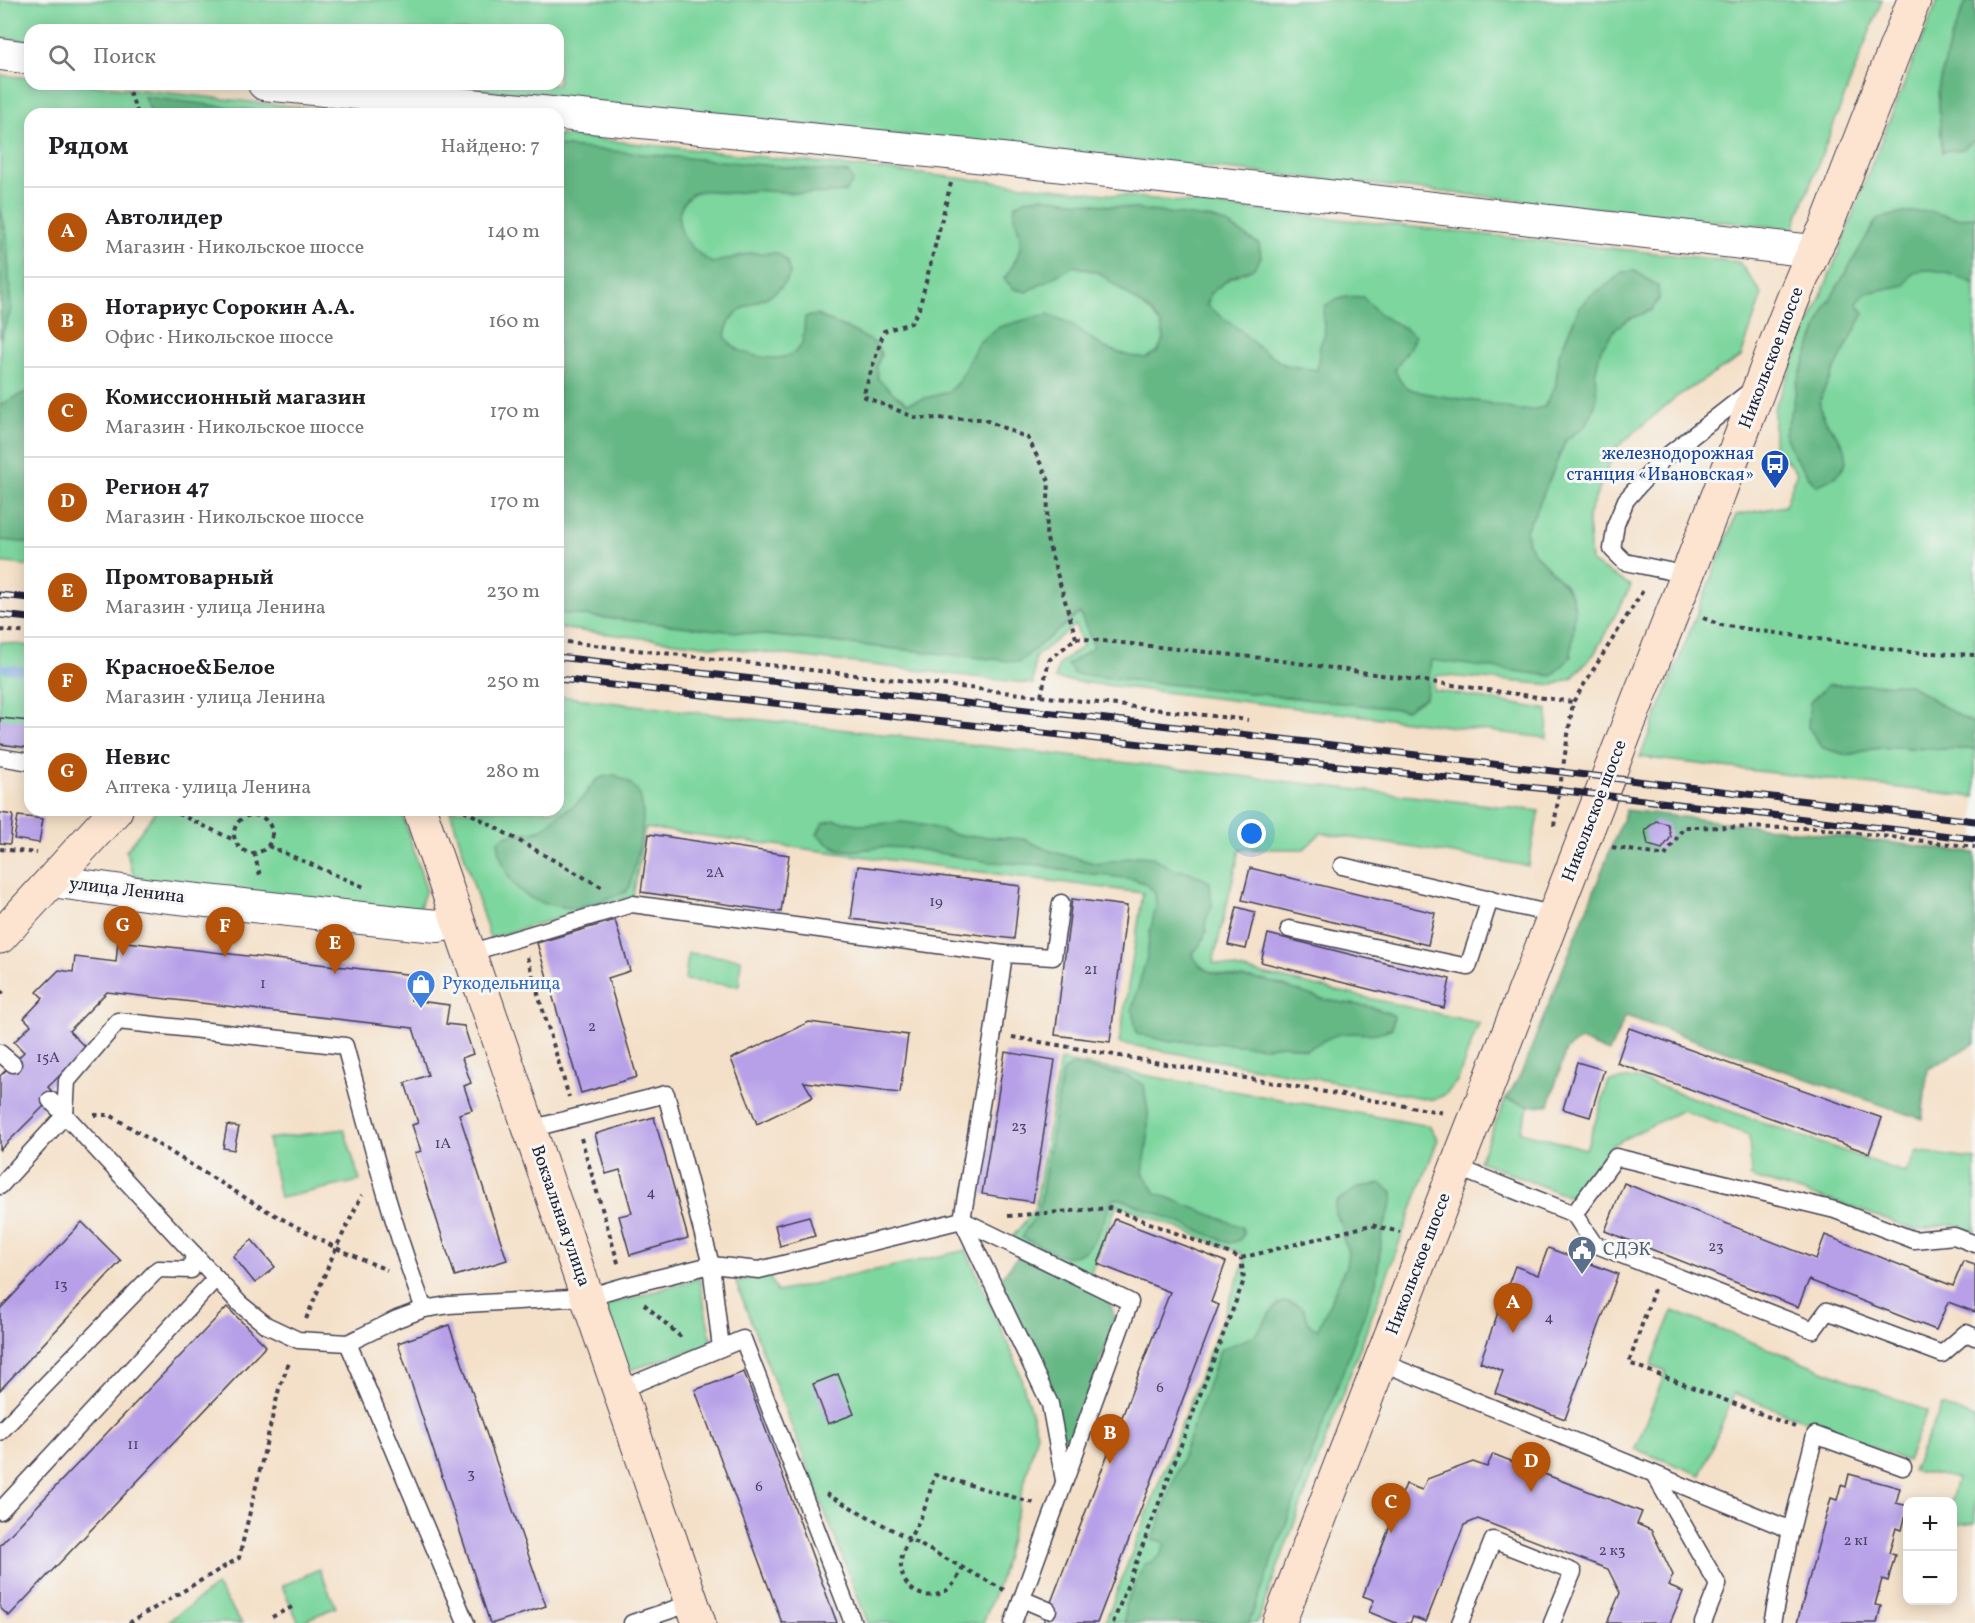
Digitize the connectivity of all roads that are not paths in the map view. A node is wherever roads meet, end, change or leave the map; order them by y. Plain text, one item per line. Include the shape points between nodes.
1 (1914, 0) edge
2 (0, 54) edge
3 (24, 57) edge
4 (323, 90) edge
5 (502, 108) edge
6 (564, 114) edge
7 (1813, 251) junction
8 (1762, 382) junction
9 (1673, 571) junction
10 (0, 757) edge
11 (24, 761) edge
12 (111, 816) edge
13 (422, 816) edge
14 (1342, 866) dead end
15 (51, 881) junction
16 (1490, 899) junction
17 (1061, 903) dead end
18 (1556, 915) junction
19 (458, 922) junction
20 (1289, 929) dead end
21 (0, 937) edge
22 (469, 953) junction
23 (1004, 954) junction
24 (50, 1100) dead end
25 (65, 1115) junction
26 (530, 1129) junction
27 (1456, 1167) junction
28 (0, 1186) edge
29 (1574, 1214) junction
30 (962, 1220) junction
31 (1975, 1244) edge
32 (192, 1262) junction
33 (711, 1266) junction
34 (216, 1278) junction
35 (201, 1294) junction
36 (587, 1297) junction
37 (424, 1310) junction
38 (1975, 1337) edge
39 (348, 1342) junction
40 (721, 1348) junction
41 (1381, 1362) junction
42 (619, 1390) junction
43 (0, 1432) edge
44 (1903, 1467) dead end
45 (1654, 1474) junction
46 (1064, 1482) junction
47 (0, 1511) edge
48 (1791, 1530) junction
49 (1022, 1599) junction
50 (1048, 1610) dead end
51 (696, 1613) edge
52 (466, 1623) edge
53 (632, 1623) edge
54 (852, 1623) edge
55 (1013, 1623) edge
56 (1279, 1623) edge
57 (1460, 1623) edge
58 (1552, 1623) edge
59 (1703, 1623) edge
60 (1772, 1623) edge

1 - 7 main road, Никольское шоссе via 1826,227
2 - 3 street
4 - 5 street
6 - 7 street via 958,154
7 - 8 main road, Никольское шоссе
8 - 9 main road, Никольское шоссе
8 - 9 lane via 1663,459 1626,500 1612,549 1625,562
9 - 18 main road, Никольское шоссе via 1568,838
10 - 11 lane
12 - 15 main road
13 - 19 main road, Вокзальная улица
14 - 16 lane
15 - 19 street, улица Ленина via 416,924 438,926
15 - 21 main road, улица Ленина
16 - 18 lane
16 - 20 lane via 1468,967
17 - 23 lane via 1053,957
18 - 27 main road, Никольское шоссе
19 - 22 main road, Вокзальная улица
22 - 23 lane via 632,904
22 - 26 main road, Вокзальная улица
23 - 30 lane
24 - 25 lane
25 - 28 lane
25 - 32 lane
25 - 37 lane via 67,1081 118,1021 345,1046
26 - 33 lane via 666,1094
26 - 36 main road, Вокзальная улица
27 - 29 lane
27 - 41 main road, Никольское шоссе
29 - 31 lane via 1616,1157 1835,1210 1914,1240 1954,1236
29 - 38 lane via 1594,1244 1813,1330 1827,1311 1942,1354 1966,1333
30 - 33 lane via 759,1270
30 - 46 lane via 1050,1404
30 - 46 lane via 1130,1302
32 - 34 lane
32 - 35 lane
32 - 43 lane via 158,1269
33 - 36 lane
33 - 40 lane
34 - 35 lane
34 - 39 lane via 266,1325 298,1340
35 - 47 lane
36 - 37 lane
36 - 42 main road, Вокзальная улица
37 - 39 lane
39 - 52 lane
40 - 42 lane
40 - 54 lane via 743,1339
41 - 45 lane
41 - 56 main road, Никольское шоссе
42 - 51 main road, Вокзальная улица
44 - 48 lane via 1815,1435
45 - 48 lane
45 - 59 lane via 1718,1585
46 - 49 lane
48 - 60 lane
49 - 50 lane
49 - 55 lane
51 - 53 lane
57 - 58 lane via 1493,1540 1573,1572

